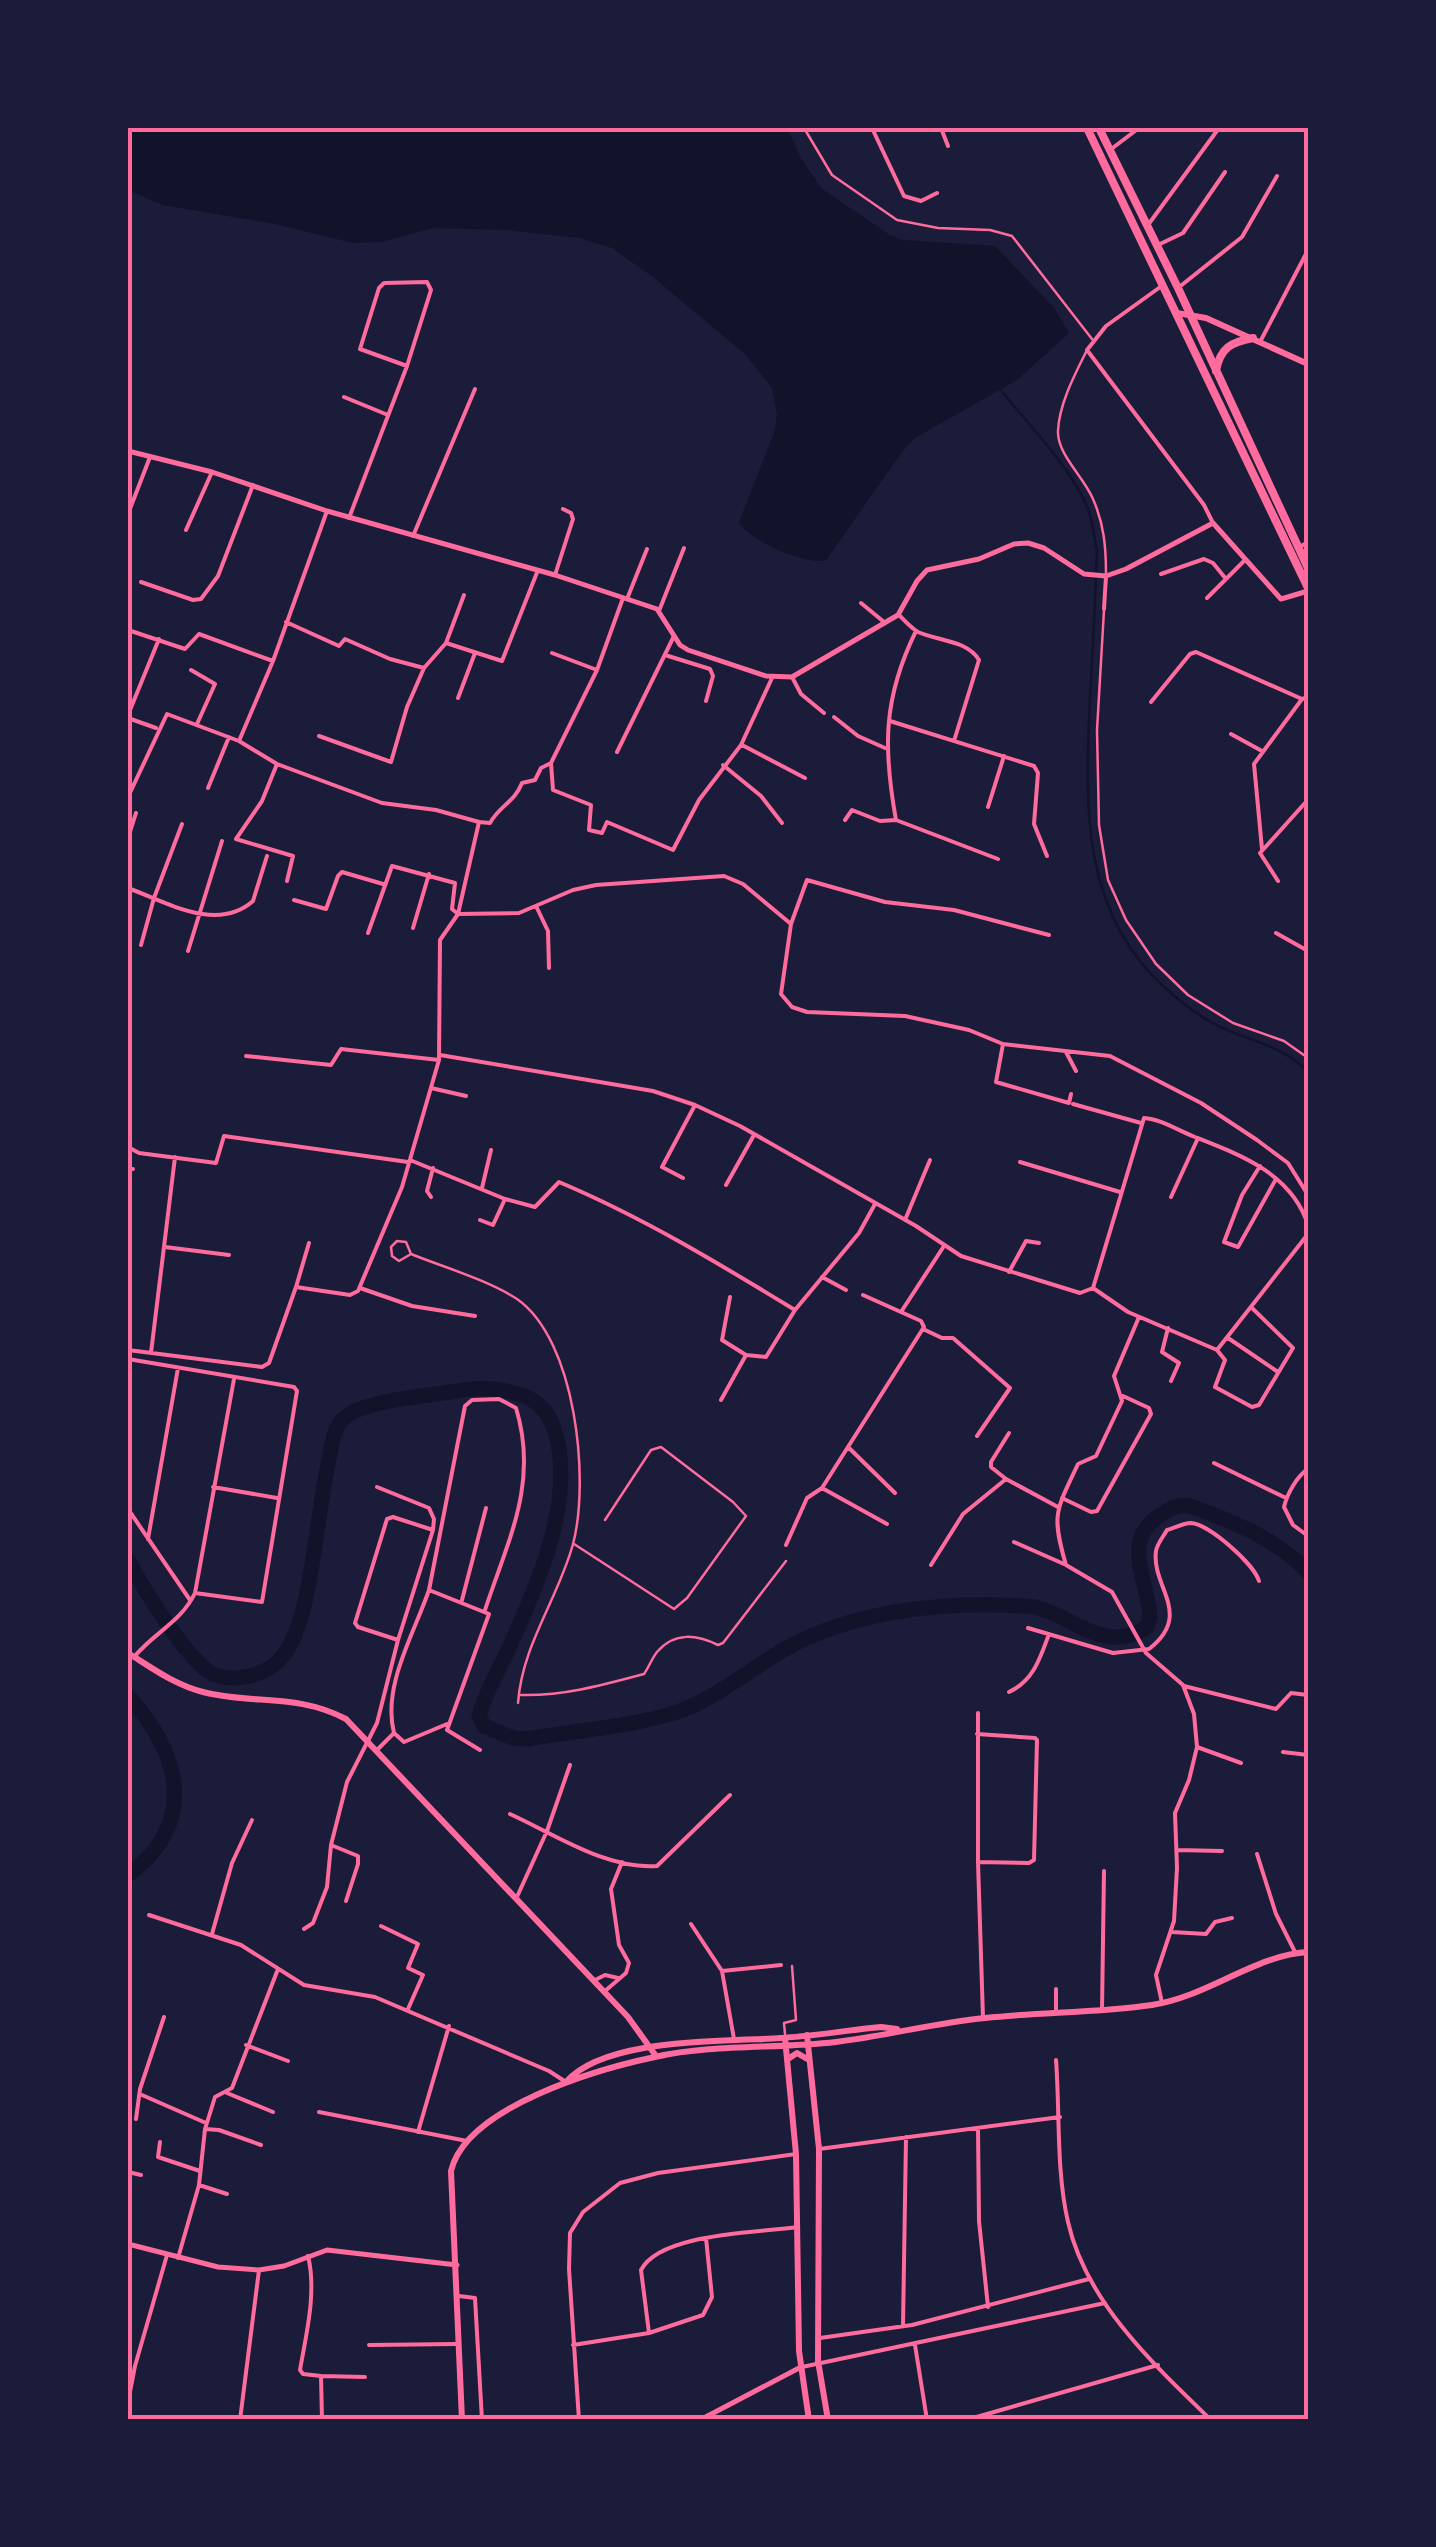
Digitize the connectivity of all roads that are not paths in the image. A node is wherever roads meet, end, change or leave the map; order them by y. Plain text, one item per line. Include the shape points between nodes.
1 (804, 128) edge
2 (872, 128) edge
3 (941, 128) edge
4 (1087, 128) edge
5 (1099, 128) edge
6 (1139, 128) edge
7 (1219, 128) edge
8 (948, 146) dead end
9 (1110, 150) junction
10 (1225, 172) dead end
11 (1277, 176) dead end
12 (937, 193) dead end
13 (1148, 225) junction
14 (1158, 245) junction
15 (1308, 250) edge
16 (1162, 285) junction
17 (1178, 288) junction
18 (1177, 313) junction
19 (1190, 313) junction
20 (1093, 340) junction
21 (1256, 340) junction
22 (1087, 350) junction
23 (1308, 364) edge
24 (407, 366) junction
25 (1216, 372) junction
26 (476, 389) dead end
27 (344, 397) dead end
28 (388, 415) junction
29 (128, 452) edge
30 (150, 457) junction
31 (212, 472) junction
32 (253, 485) junction
33 (564, 508) dead end
34 (327, 512) junction
35 (128, 514) edge
36 (349, 518) junction
37 (1213, 523) junction
38 (186, 530) dead end
39 (412, 536) junction
40 (1308, 542) edge
41 (684, 548) dead end
42 (1298, 548) junction
43 (648, 550) dead end
44 (1245, 560) junction
45 (1308, 568) edge
46 (538, 570) junction
47 (1162, 574) dead end
48 (554, 575) junction
49 (1104, 576) junction
50 (1226, 578) junction
51 (141, 582) dead end
52 (1308, 589) edge
53 (464, 595) dead end
54 (625, 598) junction
55 (1207, 598) dead end
56 (861, 603) dead end
57 (1104, 609) joint
58 (659, 611) junction
59 (898, 615) junction
60 (286, 622) junction
61 (886, 623) junction
62 (128, 630) edge
63 (916, 631) junction
64 (674, 636) junction
65 (159, 639) junction
66 (446, 644) junction
67 (475, 653) junction
68 (552, 653) dead end
69 (665, 655) junction
70 (273, 661) junction
71 (424, 668) junction
72 (192, 670) dead end
73 (597, 670) junction
74 (792, 676) junction
75 (772, 678) junction
76 (458, 698) dead end
77 (1305, 698) edge
78 (706, 700) dead end
79 (1152, 702) dead end
80 (824, 712) dead end
81 (128, 716) edge
82 (834, 717) dead end
83 (890, 721) junction
84 (197, 724) junction
85 (158, 729) junction
86 (1231, 734) dead end
87 (318, 736) dead end
88 (229, 737) junction
89 (240, 741) junction
90 (954, 742) junction
91 (741, 745) junction
92 (886, 749) junction
93 (1262, 751) junction
94 (617, 752) dead end
95 (1004, 756) junction
96 (551, 762) junction
97 (277, 764) junction
98 (723, 765) junction
99 (805, 778) dead end
100 (208, 788) dead end
101 (128, 797) edge
102 (1306, 803) dead end
103 (988, 807) dead end
104 (136, 813) dead end
105 (846, 820) dead end
106 (896, 820) junction
107 (479, 822) junction
108 (782, 823) dead end
109 (182, 824) dead end
110 (128, 838) edge
111 (222, 842) dead end
112 (1262, 849) junction
113 (267, 856) dead end
114 (1047, 856) dead end
115 (998, 859) dead end
116 (429, 874) junction
117 (287, 881) dead end
118 (1278, 881) dead end
119 (383, 884) junction
120 (128, 888) edge
121 (154, 898) junction
122 (294, 900) dead end
123 (536, 906) junction
124 (199, 914) junction
125 (458, 914) junction
126 (792, 921) junction
127 (413, 928) dead end
128 (368, 933) dead end
129 (1276, 933) dead end
130 (1049, 934) dead end
131 (141, 944) dead end
132 (188, 951) dead end
133 (1308, 951) edge
134 (549, 968) dead end
135 (1002, 1044) junction
136 (1066, 1052) junction
137 (246, 1056) dead end
138 (439, 1058) junction
139 (1308, 1058) edge
140 (1076, 1071) dead end
141 (431, 1088) junction
142 (1071, 1094) dead end
143 (466, 1096) dead end
144 (695, 1104) junction
145 (1074, 1104) dead end
146 (1142, 1121) junction
147 (754, 1135) junction
148 (1198, 1138) junction
149 (128, 1147) edge
150 (491, 1150) dead end
151 (175, 1157) junction
152 (930, 1160) dead end
153 (409, 1161) junction
154 (1020, 1162) dead end
155 (1260, 1166) junction
156 (433, 1168) junction
157 (683, 1178) dead end
158 (1276, 1180) junction
159 (726, 1185) dead end
160 (482, 1188) junction
161 (1120, 1192) junction
162 (1308, 1195) edge
163 (431, 1196) dead end
164 (1171, 1197) dead end
165 (505, 1199) junction
166 (876, 1204) junction
167 (480, 1220) dead end
168 (905, 1220) junction
169 (1308, 1225) edge
170 (1308, 1234) edge
171 (309, 1243) dead end
172 (1039, 1243) dead end
173 (944, 1246) junction
174 (166, 1247) junction
175 (410, 1254) junction
176 (229, 1255) dead end
177 (1009, 1272) junction
178 (822, 1277) junction
179 (296, 1287) junction
180 (360, 1288) junction
181 (1093, 1288) junction
182 (846, 1290) dead end
183 (863, 1295) dead end
184 (730, 1297) dead end
185 (1251, 1306) junction
186 (794, 1310) junction
187 (901, 1312) junction
188 (475, 1316) dead end
189 (1139, 1317) junction
190 (1168, 1328) junction
191 (923, 1329) junction
192 (1228, 1338) junction
193 (128, 1350) edge
194 (1217, 1350) junction
195 (152, 1353) junction
196 (746, 1355) junction
197 (128, 1358) edge
198 (178, 1368) junction
199 (1278, 1373) junction
200 (234, 1379) junction
201 (1171, 1380) dead end
202 (1122, 1396) junction
203 (721, 1400) dead end
204 (1009, 1433) dead end
205 (978, 1436) dead end
206 (848, 1447) junction
207 (1214, 1463) dead end
208 (1308, 1469) edge
209 (1006, 1478) junction
210 (213, 1487) junction
211 (377, 1487) dead end
212 (822, 1488) junction
213 (896, 1492) dead end
214 (280, 1498) junction
215 (1062, 1498) junction
216 (1286, 1498) junction
217 (1058, 1507) junction
218 (486, 1508) dead end
219 (128, 1509) edge
220 (605, 1520) dead end
221 (888, 1524) dead end
222 (432, 1530) junction
223 (1308, 1536) edge
224 (148, 1539) junction
225 (1014, 1542) dead end
226 (573, 1543) junction
227 (786, 1545) dead end
228 (786, 1561) dead end
229 (1066, 1564) junction
230 (931, 1566) dead end
231 (1259, 1580) dead end
232 (428, 1590) junction
233 (195, 1593) junction
234 (462, 1601) junction
235 (191, 1602) junction
236 (485, 1610) junction
237 (1028, 1628) dead end
238 (1049, 1634) junction
239 (398, 1640) junction
240 (1142, 1647) junction
241 (131, 1655) edge
242 (1183, 1686) junction
243 (1009, 1692) dead end
244 (518, 1695) junction
245 (1308, 1695) edge
246 (518, 1703) dead end
247 (978, 1712) dead end
248 (448, 1724) junction
249 (394, 1733) junction
250 (977, 1734) junction
251 (368, 1738) junction
252 (1197, 1747) junction
253 (378, 1748) junction
254 (480, 1750) dead end
255 (1283, 1752) dead end
256 (1308, 1755) edge
257 (1241, 1763) dead end
258 (570, 1765) dead end
259 (730, 1795) dead end
260 (510, 1814) dead end
261 (252, 1820) dead end
262 (547, 1831) junction
263 (331, 1845) junction
264 (1177, 1850) junction
265 (1222, 1851) dead end
266 (1256, 1854) dead end
267 (622, 1862) junction
268 (978, 1862) junction
269 (1104, 1870) dead end
270 (346, 1901) dead end
271 (516, 1901) junction
272 (149, 1916) dead end
273 (1232, 1918) dead end
274 (691, 1924) dead end
275 (380, 1926) dead end
276 (304, 1928) dead end
277 (1172, 1932) junction
278 (212, 1934) junction
279 (1295, 1952) junction
280 (1308, 1952) edge
281 (781, 1965) dead end
282 (792, 1966) dead end
283 (278, 1969) junction
284 (722, 1971) junction
285 (618, 1978) junction
286 (593, 1981) junction
287 (1056, 1989) dead end
288 (604, 1992) junction
289 (1162, 2004) junction
290 (408, 2009) junction
291 (1102, 2010) junction
292 (1056, 2012) junction
293 (164, 2017) dead end
294 (984, 2018) junction
295 (449, 2026) junction
296 (898, 2029) junction
297 (807, 2035) junction
298 (785, 2038) junction
299 (734, 2040) junction
300 (246, 2045) junction
301 (808, 2045) junction
302 (650, 2046) junction
303 (786, 2048) junction
304 (656, 2056) junction
305 (787, 2060) junction
306 (809, 2060) junction
307 (1056, 2060) dead end
308 (288, 2061) dead end
309 (566, 2082) junction
310 (226, 2093) junction
311 (140, 2094) junction
312 (273, 2112) dead end
313 (318, 2112) dead end
314 (1060, 2118) junction
315 (136, 2119) dead end
316 (205, 2126) junction
317 (978, 2128) junction
318 (418, 2132) junction
319 (906, 2138) junction
320 (466, 2141) junction
321 (160, 2142) dead end
322 (261, 2145) dead end
323 (819, 2149) junction
324 (796, 2154) junction
325 (202, 2171) junction
326 (128, 2172) edge
327 (141, 2175) dead end
328 (199, 2185) junction
329 (227, 2194) dead end
330 (798, 2227) junction
331 (706, 2238) junction
332 (128, 2244) edge
333 (166, 2255) junction
334 (308, 2256) junction
335 (178, 2258) junction
336 (457, 2265) junction
337 (259, 2270) junction
338 (1089, 2280) junction
339 (459, 2296) junction
340 (1105, 2303) junction
341 (988, 2307) junction
342 (903, 2326) junction
343 (649, 2333) junction
344 (817, 2339) junction
345 (461, 2344) junction
346 (914, 2344) junction
347 (369, 2345) dead end
348 (574, 2345) junction
349 (818, 2362) junction
350 (1159, 2365) junction
351 (800, 2368) junction
352 (321, 2376) junction
353 (365, 2378) dead end
354 (128, 2402) edge
355 (240, 2420) edge
356 (322, 2420) edge
357 (462, 2420) edge
358 (482, 2420) edge
359 (580, 2420) edge
360 (700, 2420) edge
361 (809, 2420) edge
362 (828, 2420) edge
363 (927, 2420) edge
364 (966, 2420) edge
365 (1212, 2420) edge

1 - 20 lane via 832,175 897,220 1012,236
2 - 12 street via 904,196 921,201
3 - 8 street
4 - 16 highway
5 - 9 highway
6 - 9 street
7 - 13 street
9 - 13 highway
10 - 14 street via 1183,232
11 - 17 street via 1242,236
13 - 14 highway
14 - 17 highway
15 - 21 street
16 - 18 highway
16 - 20 street
17 - 19 highway
18 - 19 main road
18 - 52 highway
19 - 21 main road
19 - 25 highway
20 - 22 street
21 - 23 main road
21 - 25 highway via 1226,346
22 - 37 street
22 - 49 lane via 1058,432 1100,516
24 - 24 street via 360,349 382,284 427,282
24 - 28 street
25 - 42 highway
26 - 39 street
27 - 28 street
28 - 36 street
29 - 30 street
30 - 31 street
30 - 35 street
31 - 32 street
31 - 38 street
32 - 34 street
32 - 51 street via 218,576 201,600
33 - 48 street via 573,518
34 - 36 street
34 - 60 street
36 - 39 street
37 - 44 street
37 - 49 street
39 - 46 street
40 - 42 street
41 - 58 street
42 - 45 highway
43 - 54 street
44 - 50 street
44 - 52 street via 1282,599
46 - 48 street
46 - 67 street via 504,660
47 - 50 street via 1204,558
48 - 54 street
49 - 57 street
49 - 59 street via 1076,570 1038,546 1014,544 927,570
50 - 55 street
53 - 66 street
54 - 58 street
54 - 73 street
56 - 61 street
57 - 139 lane via 1099,825 1108,880 1126,920 1188,995
58 - 64 street
59 - 61 street
59 - 63 street
60 - 70 street
60 - 71 street via 339,646 345,639
61 - 74 street
62 - 65 street
63 - 83 street via 893,684
63 - 90 street via 972,650 979,660
64 - 69 street
64 - 75 street via 688,650
65 - 70 street via 188,648 199,634
65 - 81 street
66 - 67 street
66 - 71 street
67 - 76 street
68 - 73 street
69 - 78 street via 710,670
69 - 94 street
70 - 89 street
71 - 87 street via 391,762
72 - 84 street via 214,681
73 - 96 street
74 - 75 street
74 - 80 street via 801,694
75 - 91 street
77 - 79 street via 1196,652
77 - 93 street
81 - 85 street
82 - 92 street
83 - 90 street
83 - 92 street
84 - 85 street via 170,713
84 - 88 street
85 - 101 street
86 - 93 street
88 - 89 street
88 - 100 street
89 - 97 street
90 - 95 street
91 - 98 street
91 - 99 street
92 - 106 street
93 - 112 street via 1253,768
95 - 103 street
95 - 114 street via 1037,769 1034,824
96 - 98 street via 553,790 591,805 589,830 602,833 608,822 668,850 676,848
96 - 107 street via 523,783 490,824
97 - 107 street via 382,804
97 - 117 street via 236,839 292,856
98 - 108 street
102 - 112 street
104 - 110 street
105 - 106 street via 852,810 880,822
106 - 115 street
107 - 125 street
109 - 121 street
111 - 124 street
112 - 118 street via 1261,859
113 - 124 street via 250,905
116 - 119 street via 395,865
116 - 125 street via 456,883 452,909
116 - 127 street
119 - 122 street via 342,872 326,910
119 - 128 street
120 - 121 street
121 - 124 street
121 - 131 street
123 - 125 street via 519,913
123 - 126 street via 596,885 724,876
123 - 134 street via 548,932
124 - 132 street
125 - 138 street via 440,940
126 - 130 street via 810,880 884,902 954,910
126 - 135 street via 780,984 792,1007 905,1016
129 - 133 street
135 - 136 street
135 - 142 street via 996,1082 1069,1102
136 - 140 street
136 - 162 street via 1110,1056 1201,1103 1288,1163
137 - 138 street via 331,1066 341,1049
138 - 141 street
138 - 144 street via 653,1091
141 - 143 street
141 - 153 street
144 - 147 street
144 - 157 street via 662,1166
145 - 146 street
146 - 148 street
146 - 161 street
147 - 159 street
147 - 166 street
148 - 155 street
148 - 164 street
149 - 151 street
150 - 160 street
151 - 153 street via 217,1162 224,1136
151 - 174 street
152 - 168 street
153 - 156 street
153 - 180 street
154 - 161 street
155 - 158 street
155 - 158 street via 1222,1240 1237,1247
156 - 160 street
156 - 163 street
158 - 169 street via 1300,1204
160 - 165 street
161 - 181 street
165 - 167 street via 493,1224
165 - 186 street via 535,1207 559,1182 714,1260
166 - 168 street
166 - 178 street
168 - 173 street
170 - 185 street
171 - 179 street
172 - 177 street via 1026,1241
173 - 177 street
173 - 187 street
174 - 176 street
174 - 195 street
175 - 175 lane via 399,1261 391,1247 406,1242
175 - 226 lane via 518,1300 540,1326 564,1371 576,1423
177 - 181 street via 1080,1293
178 - 182 street
178 - 186 street
179 - 180 street via 350,1295
179 - 195 street via 262,1367
180 - 188 street via 412,1306
181 - 189 street
183 - 187 street
184 - 196 street via 722,1340
185 - 192 street
185 - 199 street via 1292,1347
186 - 196 street via 766,1357
187 - 191 street via 921,1321
189 - 190 street
189 - 202 street via 1114,1376
190 - 194 street
190 - 201 street via 1162,1352 1179,1363
191 - 205 street via 953,1338 1010,1388
191 - 206 street
192 - 194 street
192 - 199 street
193 - 195 street
194 - 199 street via 1225,1360 1214,1387 1252,1407
196 - 203 street
197 - 198 street
198 - 200 street
198 - 224 street
200 - 210 street
200 - 214 street via 296,1389
202 - 215 street via 1096,1456 1078,1464
202 - 215 street via 1152,1412 1096,1511
204 - 209 street via 991,1462
206 - 212 street
206 - 213 street
207 - 216 street
208 - 216 street
209 - 217 street
209 - 230 street via 963,1514
210 - 214 street
210 - 233 street
211 - 222 street via 429,1508
212 - 221 street
212 - 227 street via 807,1498
214 - 233 street via 262,1602
215 - 217 street
216 - 223 street via 1292,1522
217 - 229 street via 1055,1527
218 - 234 street
219 - 224 street
220 - 226 lane via 652,1450 661,1447 746,1514 674,1609
222 - 239 street
222 - 239 street via 387,1519 355,1623
224 - 235 street
225 - 229 street
226 - 244 lane via 521,1671
228 - 244 lane via 724,1643 688,1636 660,1648 644,1674 549,1696
229 - 240 street via 1105,1585
231 - 240 street via 1247,1561 1204,1527 1190,1523 1167,1530 1156,1560 1170,1613 1159,1642
232 - 234 street
232 - 236 street via 465,1406 499,1399 516,1408 526,1476
232 - 249 street via 393,1692
233 - 235 street
234 - 236 street
235 - 241 street
236 - 248 street
237 - 238 street
238 - 240 street via 1114,1653
238 - 243 street via 1024,1685
239 - 251 street
240 - 242 street
241 - 251 main road via 204,1692 309,1703 346,1719
242 - 245 street via 1276,1710 1291,1693
242 - 252 street
244 - 246 lane
247 - 250 street
248 - 249 street via 404,1742
248 - 254 street via 450,1733
249 - 253 street
250 - 268 street
250 - 268 street via 1038,1740 1034,1860
251 - 253 main road
251 - 263 street via 347,1782
252 - 257 street
252 - 264 street via 1175,1814
253 - 271 main road
255 - 256 street
258 - 262 street
259 - 267 street via 658,1866
260 - 262 street
261 - 278 street
262 - 267 street
262 - 271 street
263 - 270 street via 358,1856
263 - 276 street via 327,1887 313,1923
264 - 265 street
264 - 277 street
266 - 279 street
267 - 285 street via 611,1889 629,1963
268 - 294 street
269 - 291 street
271 - 286 main road
272 - 278 street
273 - 277 street via 1215,1922 1206,1934
274 - 284 street
275 - 290 street via 418,1944 408,1968 423,1974
277 - 289 street via 1157,1970
278 - 283 street
279 - 280 main road
279 - 289 main road
281 - 284 street
282 - 298 lane via 796,2020 784,2024
283 - 290 street via 317,1989 364,1993
283 - 300 street
284 - 299 street
285 - 286 street
285 - 288 street
286 - 288 main road
287 - 292 street
288 - 302 main road
289 - 291 main road
290 - 295 street
291 - 292 main road
292 - 294 main road
293 - 311 street
294 - 296 main road
295 - 309 street
295 - 318 street
296 - 297 main road
296 - 301 main road
297 - 298 main road
297 - 301 main road
298 - 299 main road
298 - 303 main road
299 - 302 main road
300 - 308 street
300 - 310 street
301 - 303 main road
301 - 306 main road
302 - 304 main road
302 - 309 main road via 586,2067
303 - 304 main road
303 - 305 main road
304 - 309 main road
305 - 306 main road via 797,2053
305 - 324 main road
306 - 323 main road
307 - 314 street
309 - 320 main road
310 - 312 street
310 - 316 street via 215,2097
311 - 315 street
311 - 316 street
313 - 318 street
314 - 317 street
314 - 338 street via 1066,2213
316 - 322 street
316 - 325 street
317 - 319 street
317 - 341 street via 978,2221
318 - 320 street
319 - 323 street
319 - 342 street
320 - 336 main road via 452,2171
321 - 325 street via 157,2156
323 - 344 main road
324 - 330 main road
324 - 348 street via 658,2173 602,2195 570,2233
325 - 328 street
326 - 327 street
328 - 329 street
328 - 335 street
330 - 331 street
330 - 351 main road
331 - 343 street via 712,2297 704,2315
331 - 343 street via 656,2253 642,2265
332 - 333 street
333 - 335 street
333 - 354 street
334 - 336 street via 327,2250
334 - 337 street
334 - 352 street via 300,2370
335 - 337 street
336 - 339 main road
337 - 355 street
338 - 340 street
338 - 341 street
339 - 345 main road
339 - 358 street via 475,2298
340 - 346 street
340 - 350 street
341 - 342 street
342 - 344 street
343 - 348 street
344 - 349 main road
345 - 347 street
345 - 357 main road
346 - 349 street
346 - 363 street
348 - 359 street
349 - 351 street
349 - 362 main road
350 - 364 street
350 - 365 street
351 - 360 street
351 - 361 main road
352 - 353 street
352 - 356 street

